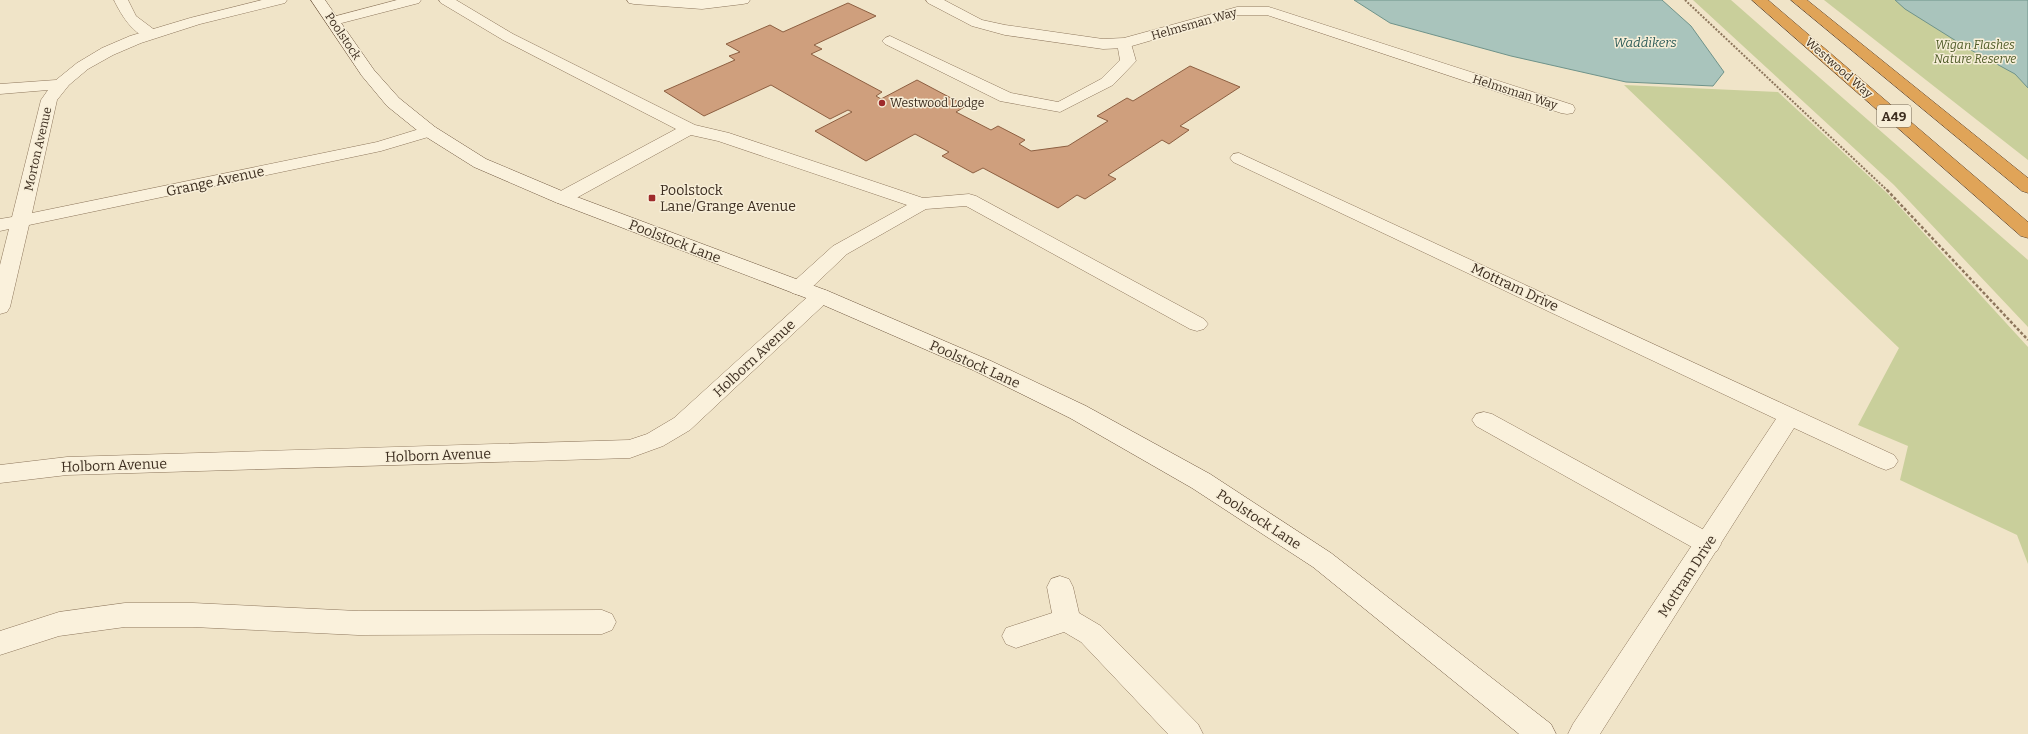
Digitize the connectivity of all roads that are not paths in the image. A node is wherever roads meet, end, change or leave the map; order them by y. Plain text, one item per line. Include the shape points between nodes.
1 (121, 0) edge
2 (280, 0) edge
3 (318, 0) edge
4 (414, 0) edge
5 (446, 0) edge
6 (634, 0) edge
7 (743, 0) edge
8 (934, 0) edge
9 (1759, 0) edge
10 (1798, 0) edge
11 (334, 21) junction
12 (151, 34) junction
13 (890, 41) dead end
14 (1125, 43) junction
15 (368, 73) joint
16 (62, 84) junction
17 (0, 89) edge
18 (1567, 109) dead end
19 (689, 129) junction
20 (429, 131) junction
21 (1239, 158) dead end
22 (2028, 187) edge
23 (562, 198) junction
24 (922, 204) junction
25 (22, 221) junction
26 (0, 226) edge
27 (2028, 232) edge
28 (799, 288) junction
29 (821, 296) junction
30 (0, 307) edge
31 (1197, 324) dead end
32 (1790, 416) junction
33 (1484, 420) dead end
34 (1886, 461) dead end
35 (0, 474) edge
36 (1708, 544) junction
37 (1060, 587) dead end
38 (1067, 620) junction
39 (602, 622) dead end
40 (1016, 636) dead end
41 (0, 643) edge
42 (1188, 734) edge
43 (1541, 734) edge
44 (1583, 734) edge

1 - 12 street via 130,18
2 - 12 street, Morton Avenue
3 - 11 street, Poolstock
4 - 11 street
5 - 19 street via 508,37
6 - 7 street via 707,5
8 - 14 street, Helmsman Way via 977,23 1005,30 1103,44
9 - 27 highway, Westwood Way / A49
10 - 22 highway, Westwood Way / A49
11 - 15 street, Poolstock
12 - 16 street, Morton Avenue via 125,43 101,56
13 - 14 street via 1006,97 1060,106 1107,82 1128,62
14 - 18 street, Helmsman Way via 1237,11 1269,11
15 - 20 street, Poolstock Lane via 392,102
16 - 17 street
16 - 25 street, Morton Avenue via 49,100
19 - 23 street
19 - 24 street via 723,137
20 - 23 street, Poolstock Lane via 480,163
20 - 25 street, Grange Avenue via 381,146
21 - 32 street, Mottram Drive
23 - 28 street, Poolstock Lane
24 - 28 street via 840,250
24 - 31 street via 969,200
25 - 26 street, Grange Avenue
25 - 30 street, Morton Avenue
28 - 29 street, Poolstock Lane
29 - 35 street, Holborn Avenue via 682,424 655,440 630,449 67,466
29 - 43 street, Poolstock Lane via 983,366 1078,412 1201,481 1322,560
32 - 34 street, Mottram Drive
32 - 36 street, Mottram Drive
33 - 36 street
36 - 44 street, Mottram Drive
37 - 38 street
38 - 40 street
38 - 42 street via 1091,634
39 - 41 street via 358,623 193,615 125,615 59,624

